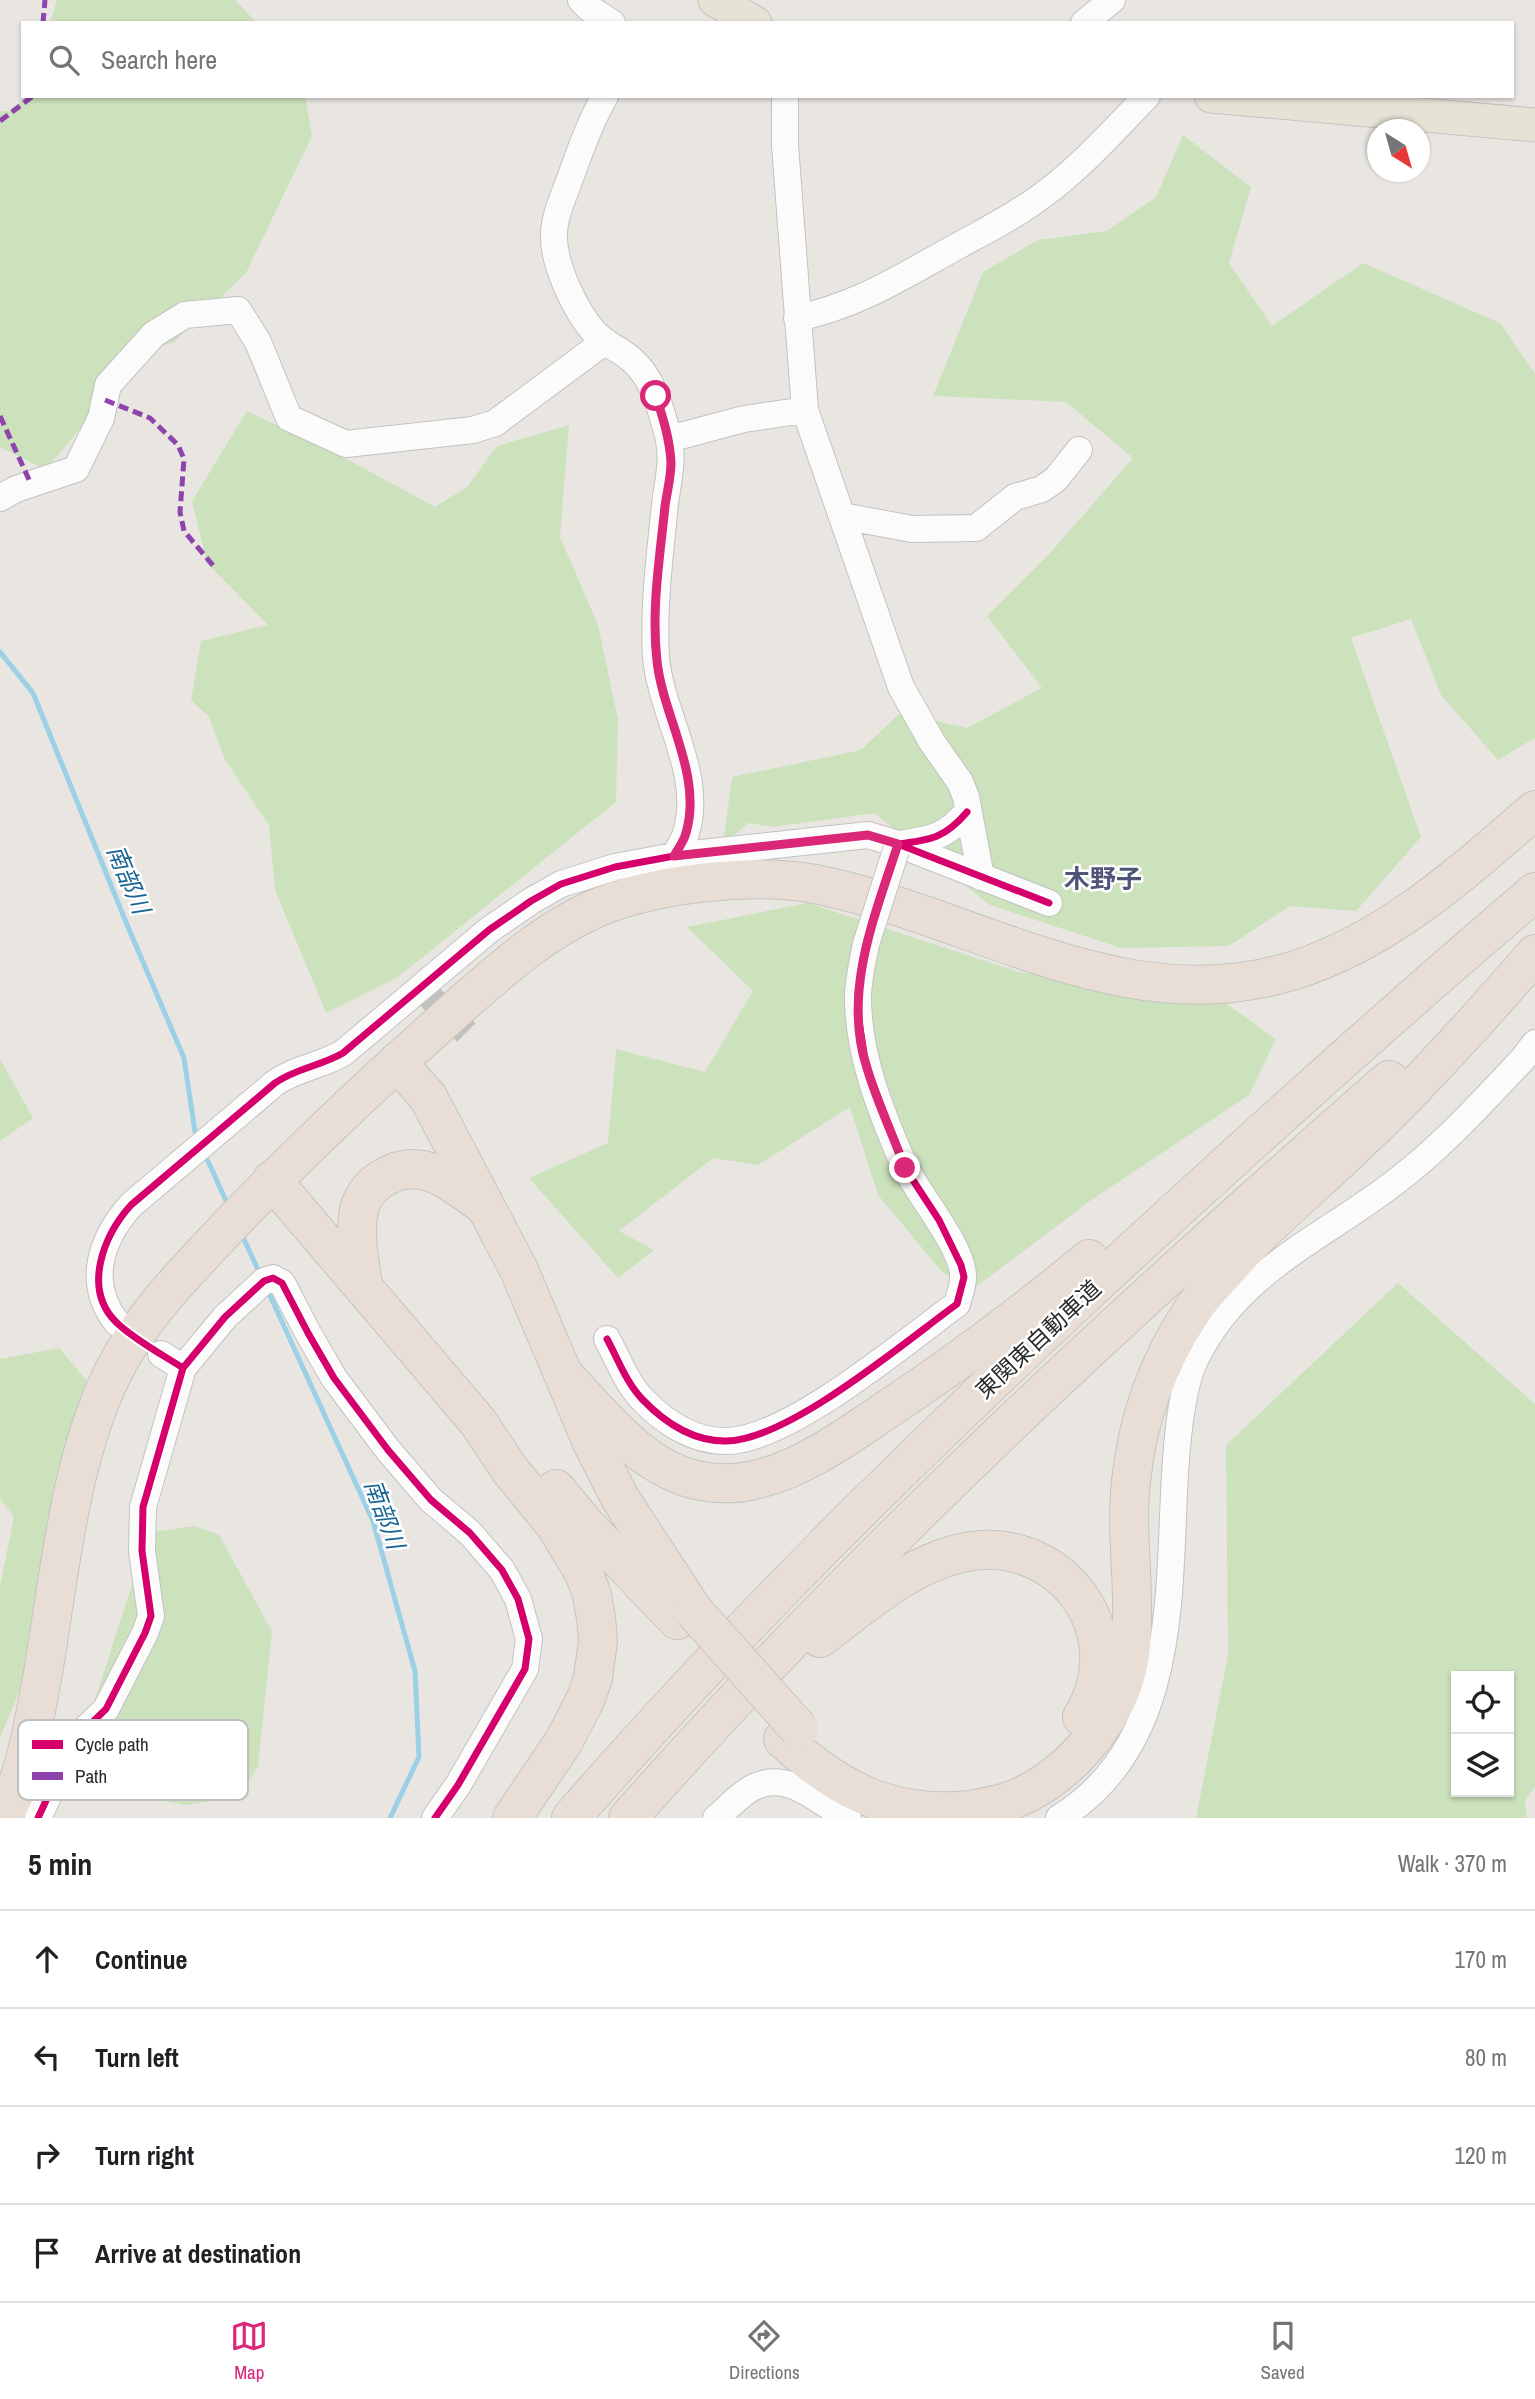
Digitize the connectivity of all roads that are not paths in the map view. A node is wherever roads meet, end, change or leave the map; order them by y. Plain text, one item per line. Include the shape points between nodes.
1 (581, 0) edge
2 (715, 0) edge
3 (1112, 0) edge
4 (609, 21) edge
5 (752, 21) edge
6 (1086, 21) edge
7 (604, 98) edge
8 (785, 98) edge
9 (1145, 98) edge
10 (1233, 98) edge
11 (1535, 125) edge
12 (797, 318) junction
13 (604, 342) junction
14 (804, 410) junction
15 (669, 439) junction
16 (1079, 450) dead end
17 (0, 498) edge
18 (842, 516) junction
19 (1535, 810) edge
20 (967, 813) junction
21 (898, 844) junction
22 (674, 856) junction
23 (981, 877) junction
24 (1535, 892) edge
25 (1049, 904) dead end
26 (1489, 932) junction
27 (1535, 953) edge
28 (1535, 1043) edge
29 (397, 1062) junction
30 (272, 1180) junction
31 (486, 1208) junction
32 (363, 1286) junction
33 (117, 1323) dead end
34 (607, 1339) dead end
35 (565, 1376) junction
36 (478, 1422) junction
37 (685, 1615) junction
38 (34, 1720) edge
39 (95, 1720) edge
40 (791, 1734) junction
41 (18, 1776) edge
42 (46, 1800) edge
43 (634, 1812) edge
44 (3, 1818) edge
45 (38, 1818) edge
46 (435, 1818) edge
47 (512, 1818) edge
48 (571, 1818) edge
49 (716, 1818) edge
50 (848, 1818) edge
51 (1059, 1818) edge

1 - 4 street
2 - 5 main road
3 - 6 street
7 - 13 street via 591,120 554,233 556,256 570,292
8 - 12 street
9 - 12 street via 1043,196 856,301
10 - 11 main road
12 - 14 street
13 - 15 street via 632,359 645,374
13 - 17 street via 495,424 346,444 289,418 258,342 238,310 185,314 154,334 108,384 101,418 76,469
14 - 15 street via 744,419
14 - 18 street
15 - 22 street via 671,466 654,615 661,685 691,797 686,834
16 - 18 street via 1056,479 1042,489 1015,497 976,528 912,529
18 - 20 street via 901,687 960,782
19 - 29 highway via 1459,876 1405,916 1346,950 1291,971 1231,982 1168,984 1118,978 1057,962 858,894 808,883 730,880 642,894 597,908 516,956
20 - 21 street via 940,836
20 - 23 street
21 - 22 street via 868,835
21 - 23 street
21 - 34 street, bridge via 866,944 858,993 859,1021 866,1066 905,1168 961,1265 964,1277 957,1304 816,1405 780,1426 728,1441 684,1432 659,1415 640,1397
22 - 33 street via 587,874 531,901 489,930 343,1053 291,1072 275,1083 115,1222 100,1265 100,1294
23 - 25 street
24 - 26 highway, 東関東自動車道
26 - 35 highway via 964,1358 852,1433 779,1472 753,1481 726,1483 670,1471 637,1448
26 - 48 highway, 東関東自動車道 via 1171,1215 914,1456 699,1675
27 - 40 highway via 1361,1141 1238,1255 1193,1308 1175,1338 1153,1387 1131,1478 1131,1646 1124,1678 1107,1717 1067,1766 1013,1800 928,1812 895,1807 842,1787 805,1759
27 - 43 highway, 東関東自動車道 via 1065,1370 833,1598
28 - 51 street via 1435,1150 1266,1270 1232,1303 1207,1339 1194,1361 1178,1437 1165,1639 1158,1677 1129,1745 1110,1774 1080,1805
29 - 30 highway
29 - 31 highway via 428,1097
30 - 32 highway
30 - 38 highway via 147,1318 119,1361 98,1408 78,1469
31 - 32 highway via 425,1170 401,1170 379,1180 359,1208
31 - 35 highway
32 - 36 highway
35 - 37 highway via 593,1445
36 - 37 highway via 531,1459 584,1524
36 - 47 highway via 574,1555 593,1595 596,1619 597,1658 586,1698 564,1741
37 - 40 highway, bridge
39 - 46 street via 106,1709 151,1616 142,1551 143,1507 172,1361 264,1280 273,1278 282,1283 334,1378 388,1450 431,1500 470,1533 502,1570 518,1599 529,1639 525,1669
40 - 43 highway via 885,1784 907,1789 948,1793 1010,1781 1063,1742 1088,1707 1099,1661 1088,1611 1080,1596 1048,1565 1021,1553 983,1549 937,1560 888,1588 793,1658
41 - 44 highway
42 - 45 street
49 - 50 street via 754,1787 779,1781 799,1787

